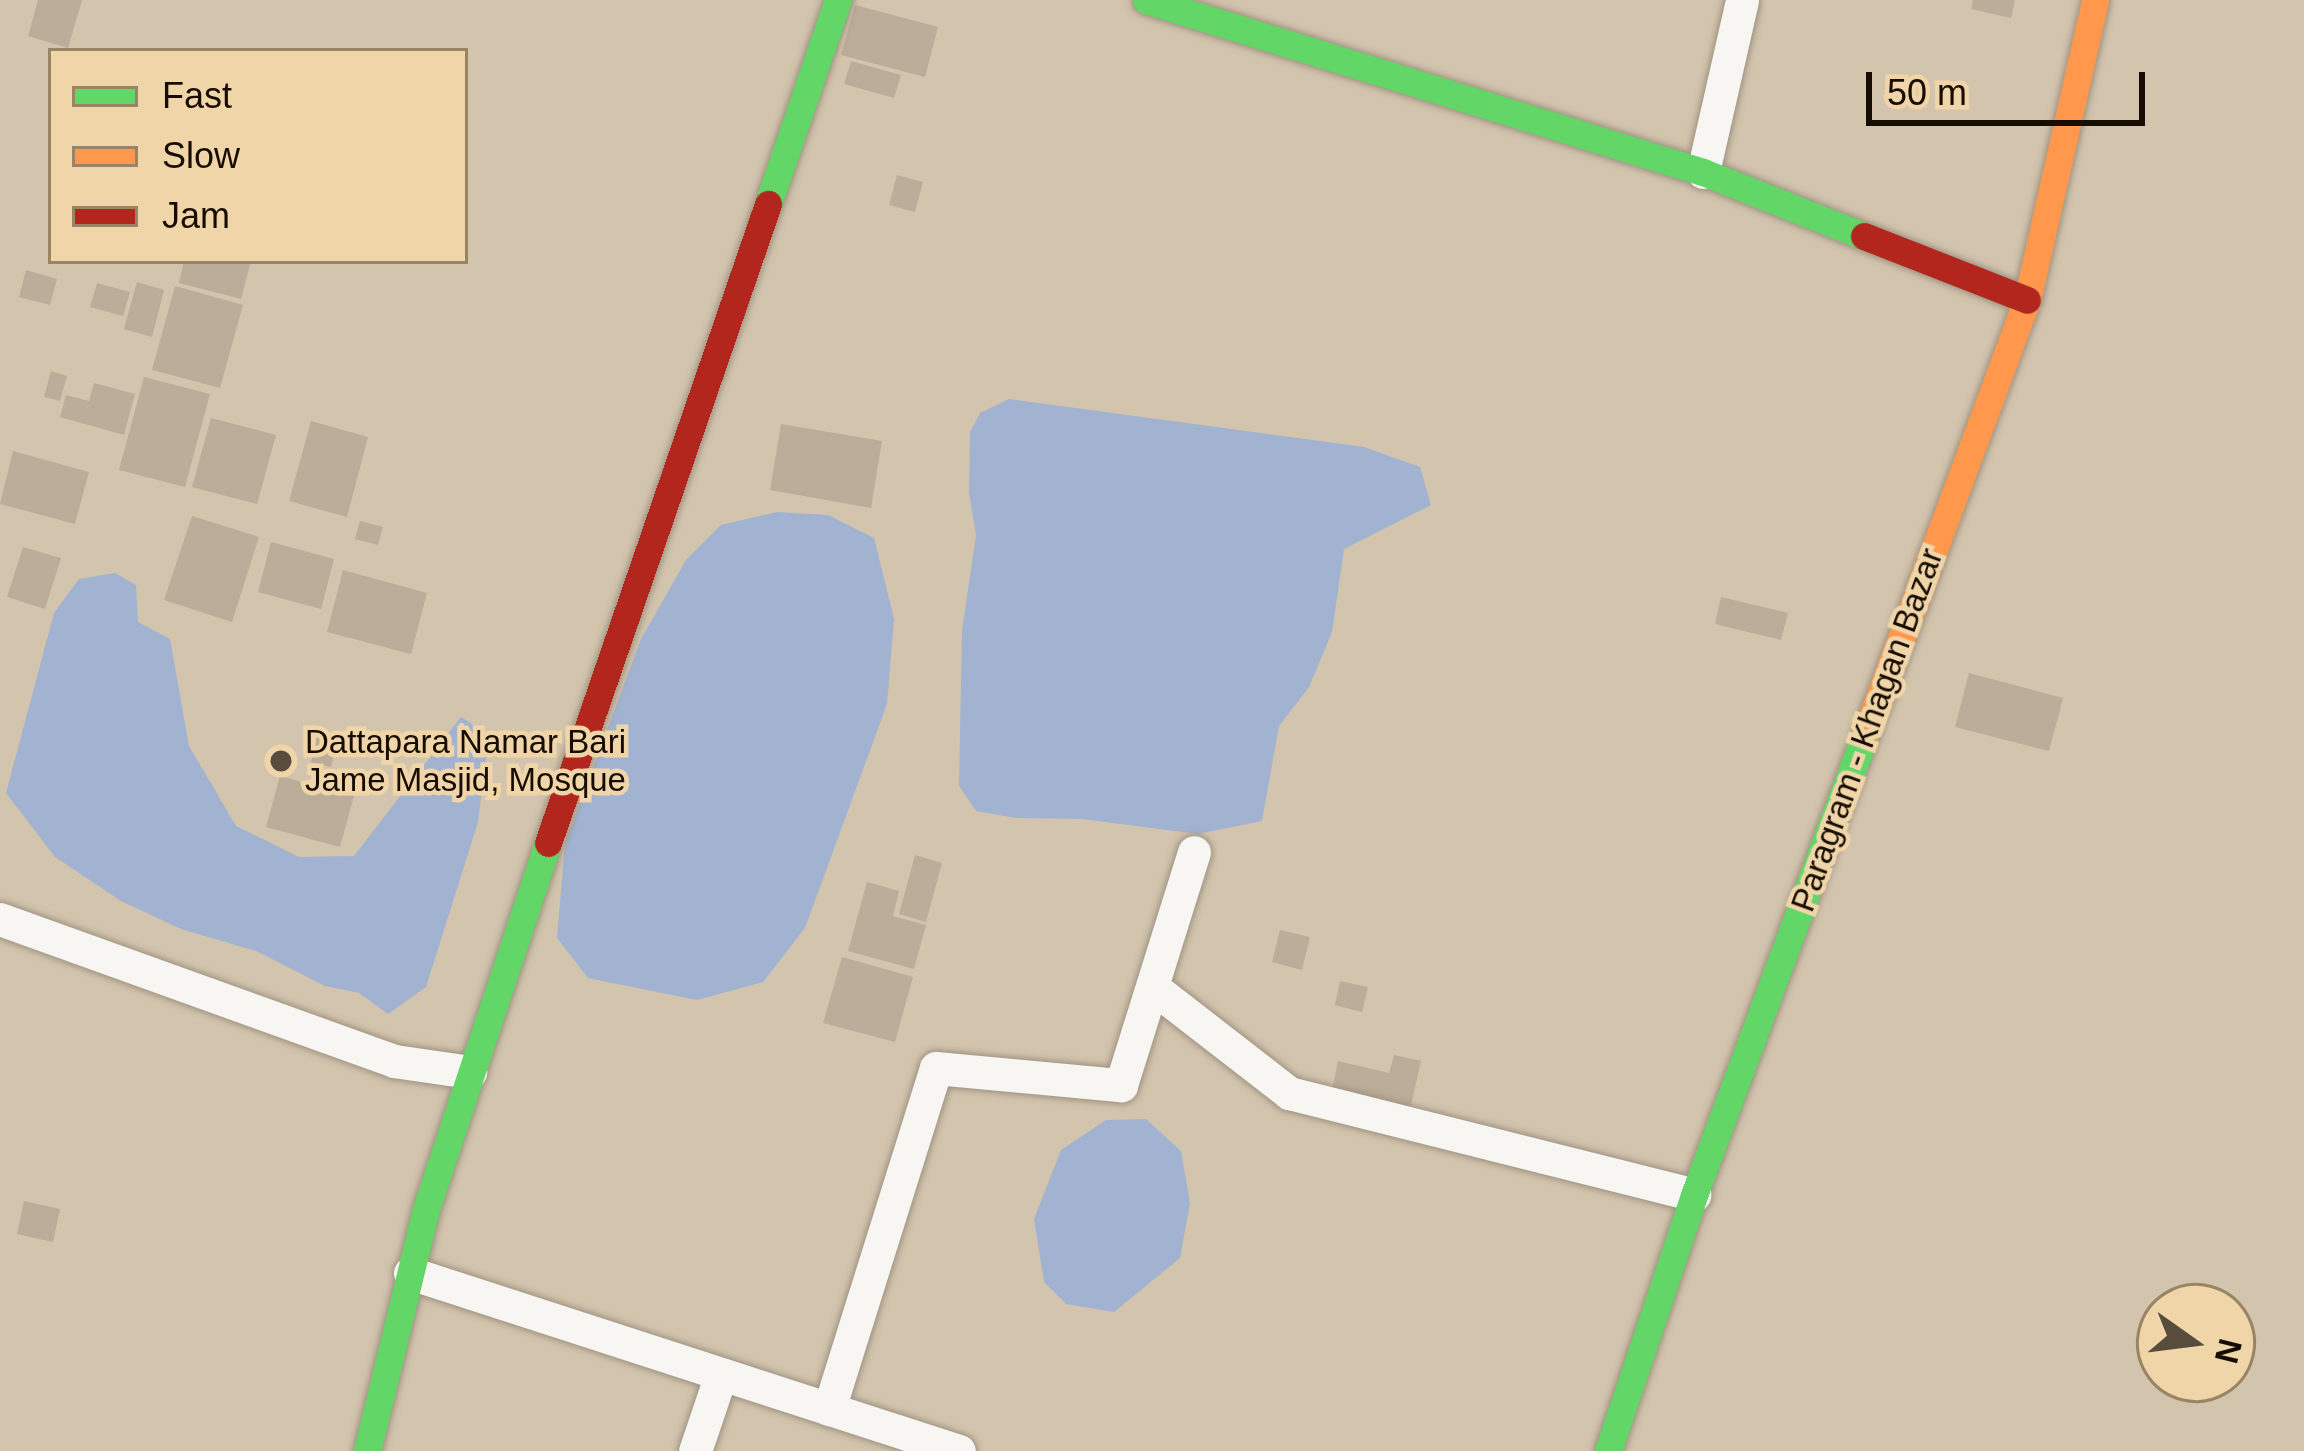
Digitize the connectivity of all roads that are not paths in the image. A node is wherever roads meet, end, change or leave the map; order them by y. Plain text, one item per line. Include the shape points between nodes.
1 (838, 0) edge
2 (1146, 0) edge
3 (1742, 0) edge
4 (2095, 0) edge
5 (1703, 172) junction
6 (2027, 300) junction
7 (1194, 852) dead end
8 (0, 919) edge
9 (1155, 988) junction
10 (470, 1072) junction
11 (1694, 1195) junction
12 (410, 1273) junction
13 (721, 1374) junction
14 (829, 1409) junction
15 (367, 1451) edge
16 (695, 1451) edge
17 (959, 1451) edge
18 (1608, 1451) edge

1 - 10 street
2 - 5 street
3 - 5 street
4 - 6 street, Paragram - Khagan Bazar
5 - 6 street
6 - 11 street, Paragram - Khagan Bazar
7 - 9 street
8 - 10 street via 394,1061
9 - 11 street via 1289,1093
9 - 14 street via 1120,1085 936,1068
10 - 12 street
11 - 18 street, Paragram - Khagan Bazar
12 - 13 street
12 - 15 street
13 - 14 street
13 - 16 street
14 - 17 street

